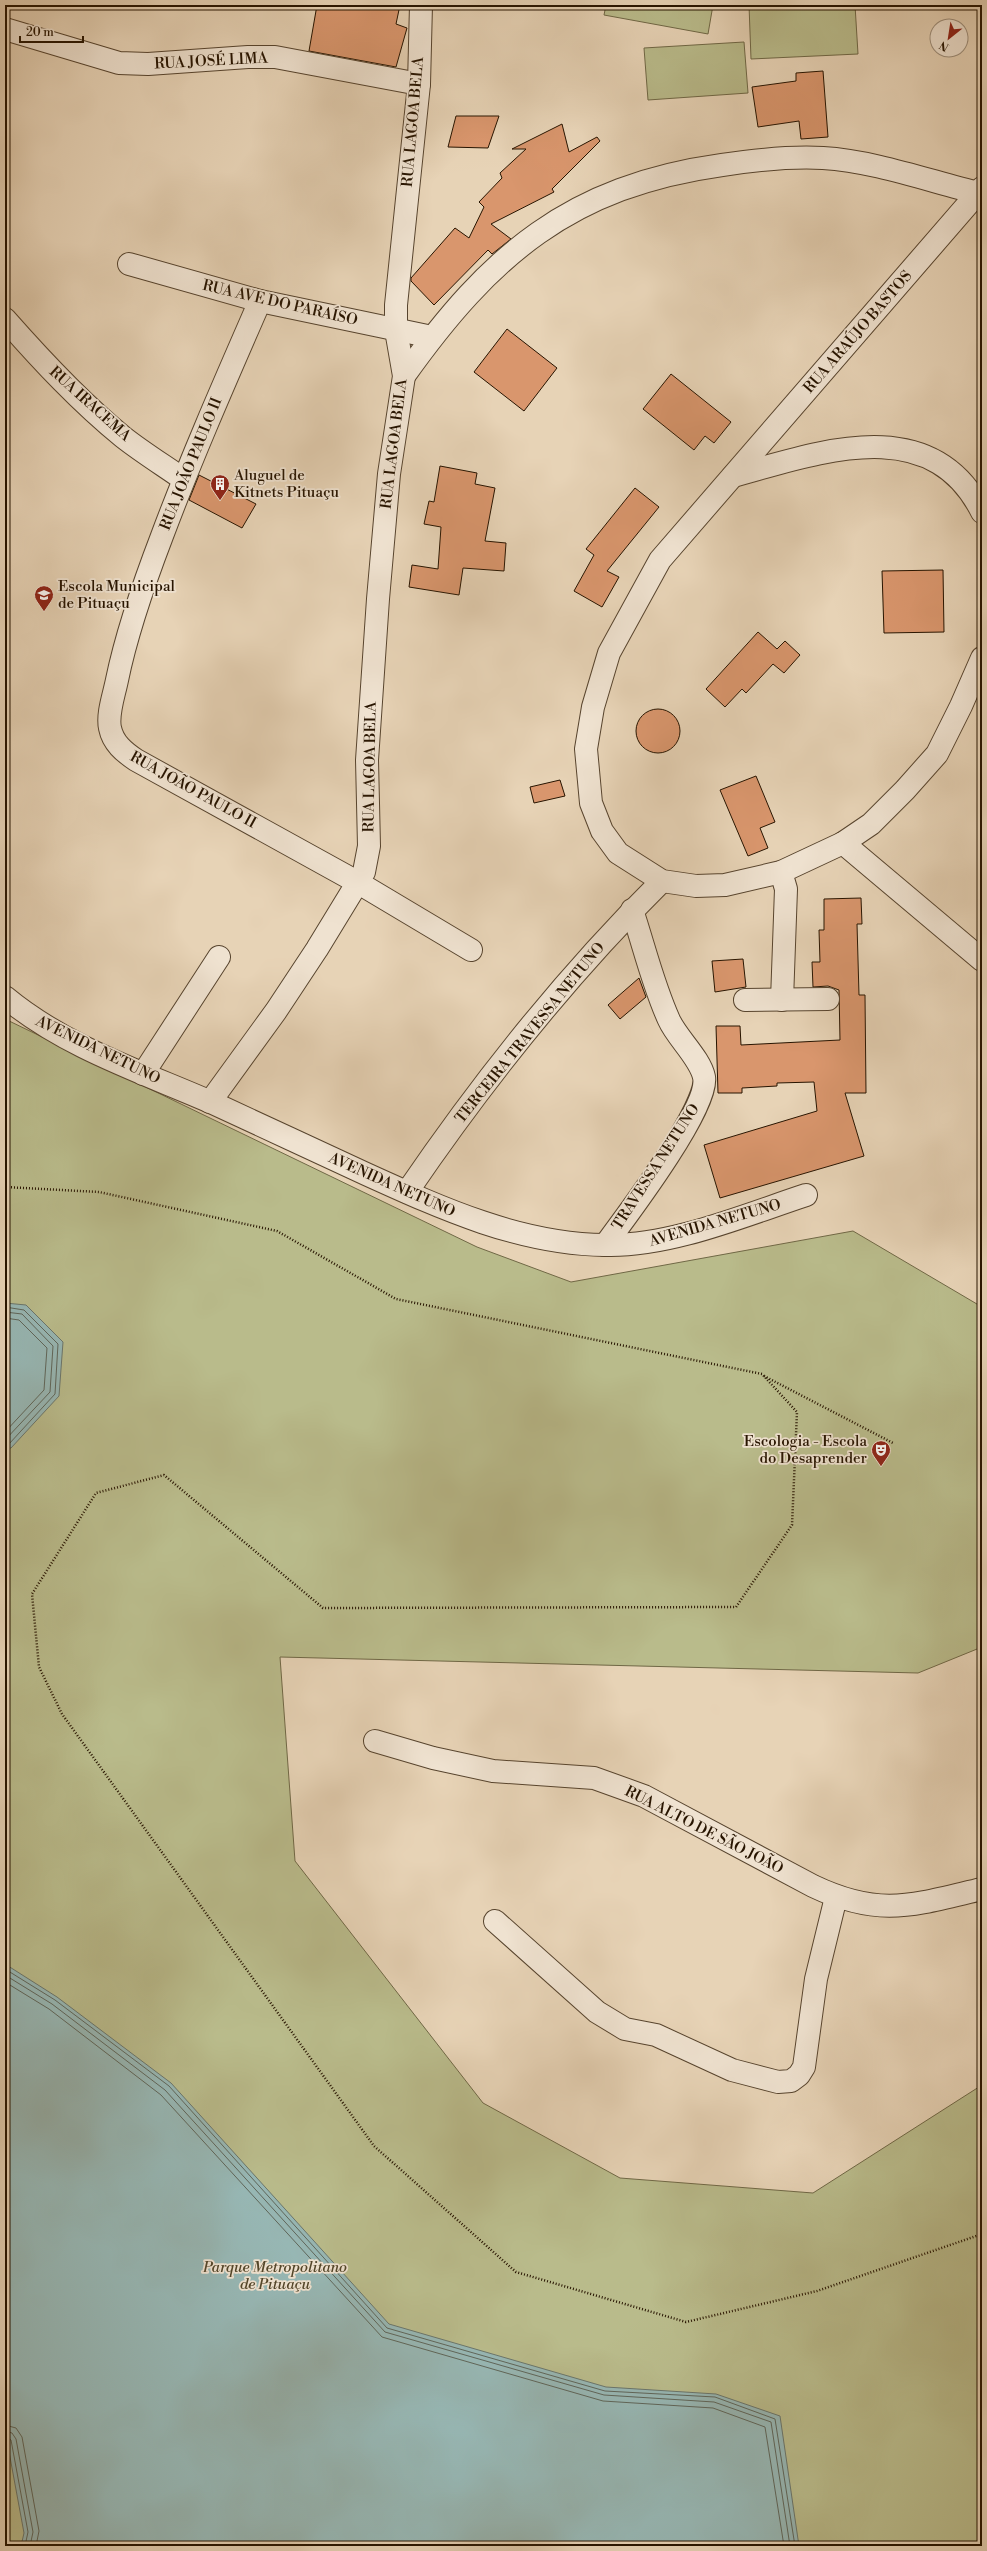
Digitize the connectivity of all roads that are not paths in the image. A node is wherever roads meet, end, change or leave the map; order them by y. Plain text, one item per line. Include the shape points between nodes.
1 (421, 5) edge
2 (5, 29) edge
3 (419, 84) junction
4 (981, 192) edge
5 (129, 264) dead end
6 (260, 301) junction
7 (5, 319) edge
8 (396, 330) junction
9 (432, 337) junction
10 (404, 376) junction
11 (733, 476) junction
12 (183, 479) junction
13 (982, 512) edge
14 (982, 658) edge
15 (843, 843) junction
16 (781, 872) junction
17 (662, 881) junction
18 (357, 882) junction
19 (632, 910) junction
20 (471, 950) dead end
21 (219, 957) dead end
22 (982, 960) edge
23 (5, 997) edge
24 (828, 999) dead end
25 (745, 1000) dead end
26 (782, 1000) junction
27 (143, 1074) junction
28 (210, 1102) junction
29 (407, 1192) junction
30 (806, 1195) dead end
31 (605, 1246) junction
32 (375, 1741) dead end
33 (982, 1889) edge
34 (836, 1897) junction
35 (495, 1921) dead end

1 - 3 street, RUA LAGOA BELA
2 - 3 street, RUA JOSÉ LIMA via 119,63 275,58
3 - 8 street, RUA LAGOA BELA via 398,277
4 - 9 street via 867,165 824,158 764,159 663,175 613,191 565,214 516,248 468,294
4 - 11 street, RUA ARAÚJO BASTOS
5 - 6 street, RUA AVE DO PARAÍSO
6 - 8 street, RUA AVE DO PARAÍSO
6 - 12 street, RUA JOÃO PAULO II
7 - 12 street, RUA IRACEMA via 42,361 124,438
8 - 9 street, RUA AVE DO PARAÍSO
8 - 10 street, RUA LAGOA BELA
9 - 10 street
10 - 18 street, RUA LAGOA BELA via 389,474 378,599 367,760 369,846 364,872
11 - 13 street via 832,449 894,447 923,455 952,472 974,496
11 - 17 street, RUA ARAÚJO BASTOS via 660,560 609,653 592,707 586,749 591,804 602,830 618,853
12 - 18 street, RUA JOÃO PAULO II via 147,575 121,663 110,715 113,738 123,751 136,760
14 - 15 street, RUA ARAÚJO BASTOS via 937,754 871,824
15 - 16 street, RUA ARAÚJO BASTOS
15 - 22 street
16 - 17 street, RUA ARAÚJO BASTOS via 724,885 696,886
16 - 26 street via 786,889
17 - 19 street, TERCEIRA TRAVESSA NETUNO
18 - 20 street, RUA JOÃO PAULO II
18 - 28 street, RUA LAGOA BELA via 280,1005
19 - 29 street, TERCEIRA TRAVESSA NETUNO via 525,1036 437,1148
19 - 31 street, TRAVESSA NETUNO via 669,1021 704,1076 704,1089 684,1128 651,1181
21 - 27 street
23 - 27 street, AVENIDA NETUNO via 43,1027
24 - 26 street
25 - 26 street
27 - 28 street, AVENIDA NETUNO
28 - 29 street, AVENIDA NETUNO
29 - 31 street, AVENIDA NETUNO via 462,1215 510,1231 570,1244
30 - 31 street, AVENIDA NETUNO via 645,1244
32 - 34 street, RUA ALTO DE SÃO JOÃO via 433,1758 493,1771 580,1776 619,1786 644,1796
33 - 34 street, RUA ALTO DE SÃO JOÃO via 906,1905 883,1907 863,1905
34 - 35 street via 816,1979 804,2066 799,2075 790,2081 778,2082 732,2070 656,2035 625,2029 613,2023 597,2012

